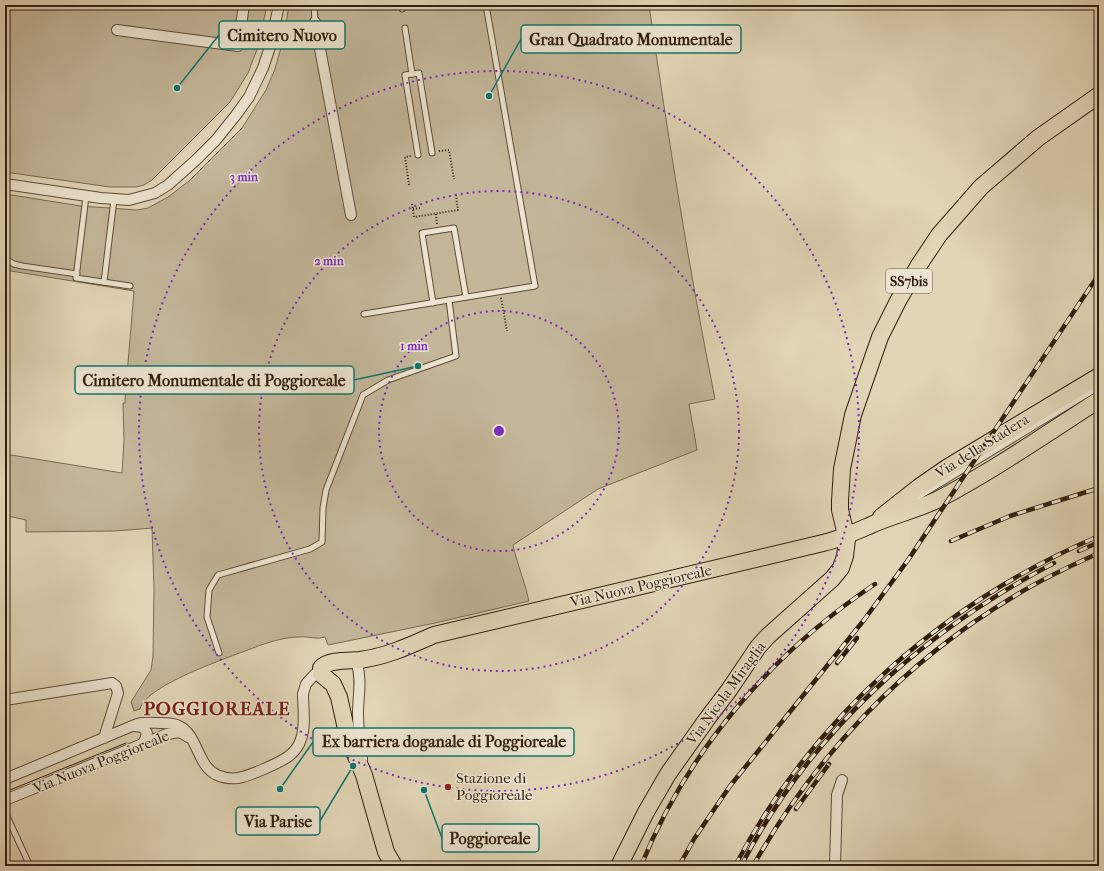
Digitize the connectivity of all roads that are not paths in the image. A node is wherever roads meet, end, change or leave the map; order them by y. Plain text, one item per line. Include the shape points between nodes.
1 (244, 5) edge
2 (278, 5) edge
3 (314, 5) edge
4 (486, 5) edge
5 (315, 22) joint
6 (405, 28) dead end
7 (117, 30) dead end
8 (412, 74) junction
9 (1099, 95) edge
10 (432, 153) road end
11 (418, 155) road end
12 (5, 184) edge
13 (86, 196) junction
14 (114, 199) junction
15 (351, 215) dead end
16 (5, 259) edge
17 (76, 274) junction
18 (104, 282) junction
19 (130, 286) dead end
20 (466, 297) junction
21 (449, 300) junction
22 (433, 303) junction
23 (364, 314) dead end
24 (1099, 376) edge
25 (1099, 387) edge
26 (1099, 400) edge
27 (871, 525) junction
28 (847, 536) junction
29 (220, 652) dead end
30 (357, 664) dead end
31 (321, 676) junction
32 (5, 700) edge
33 (134, 726) junction
34 (104, 738) junction
35 (142, 744) junction
36 (194, 744) junction
37 (364, 774) junction
38 (5, 779) edge
39 (842, 780) dead end
40 (5, 800) edge
41 (5, 812) edge
42 (30, 866) edge
43 (394, 866) edge
44 (619, 866) edge
45 (835, 866) edge

1 - 7 street via 238,46
2 - 14 street via 274,33 263,68 249,97 226,129 187,169 161,189 129,200
3 - 5 lane
4 - 20 lane via 535,286
5 - 15 street
6 - 8 lane
8 - 10 lane via 419,73
8 - 11 lane via 405,75
9 - 28 main road, SS7bis via 1038,138 981,187 939,235 898,301 880,337 853,415 842,469 840,501
12 - 13 street
13 - 14 street
13 - 17 lane
14 - 18 lane
16 - 17 lane via 22,266
17 - 18 lane via 76,278
18 - 19 lane
20 - 21 lane
20 - 22 lane via 454,228 438,230 422,233
21 - 22 lane
21 - 29 lane via 456,356 388,380 363,395 326,490 322,542 310,549 218,575 209,590 207,617
22 - 23 lane
24 - 27 main road, Via della Stadera via 948,467
25 - 27 lane
26 - 27 main road, Via della Stadera via 939,499
27 - 28 main road, Via della Stadera
28 - 31 main road, Via Nuova Poggioreale via 434,635 398,652 328,663 323,666
28 - 44 main road, Via Nicola Miraglia via 841,568 758,647 668,774
30 - 37 street via 360,674 358,730
31 - 36 street, Via Nuova Poggioreale via 304,688 302,738 294,751 280,762 246,776 224,778 207,768
31 - 37 main road via 337,690 348,738
32 - 34 street via 112,683 118,693
33 - 34 street, Via Nuova Poggioreale
33 - 35 street via 143,727 147,733
33 - 36 street, Via Nuova Poggioreale via 148,722 176,724 187,732
34 - 38 street, Via Nuova Poggioreale
35 - 36 street, Via Nuova Poggioreale via 176,732 186,735
35 - 40 street, Via Nuova Poggioreale
37 - 43 main road via 386,852
39 - 45 street via 837,795
41 - 42 lane

